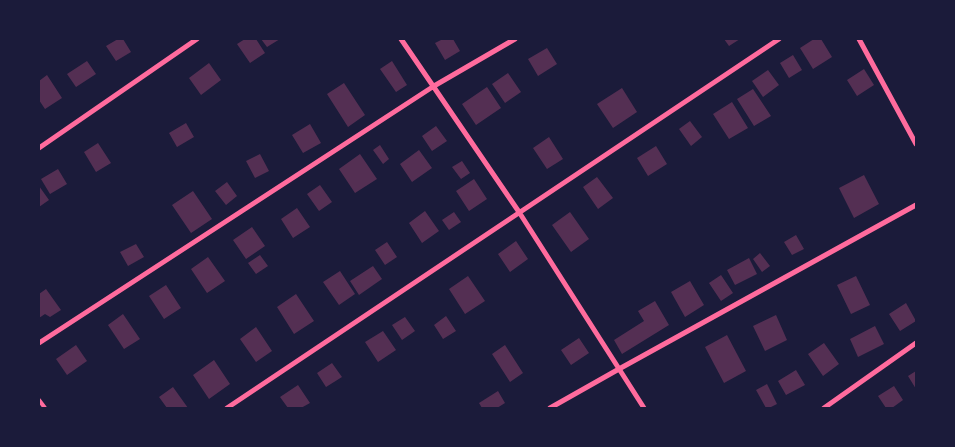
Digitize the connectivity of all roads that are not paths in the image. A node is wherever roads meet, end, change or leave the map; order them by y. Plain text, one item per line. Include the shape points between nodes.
1 (197, 39) edge
2 (401, 39) edge
3 (515, 39) edge
4 (779, 39) edge
5 (859, 39) edge
6 (434, 86) junction
7 (916, 144) edge
8 (39, 148) edge
9 (916, 205) edge
10 (520, 212) junction
11 (39, 343) edge
12 (916, 343) edge
13 (618, 369) junction
14 (39, 400) edge
15 (45, 408) edge
16 (227, 408) edge
17 (550, 408) edge
18 (644, 408) edge
19 (824, 408) edge

1 - 8 street
2 - 6 street
3 - 6 street
4 - 10 street
5 - 7 street
6 - 10 street
6 - 11 street
9 - 13 street
10 - 13 street
10 - 16 street
12 - 19 street
13 - 17 street
13 - 18 street
14 - 15 lane

